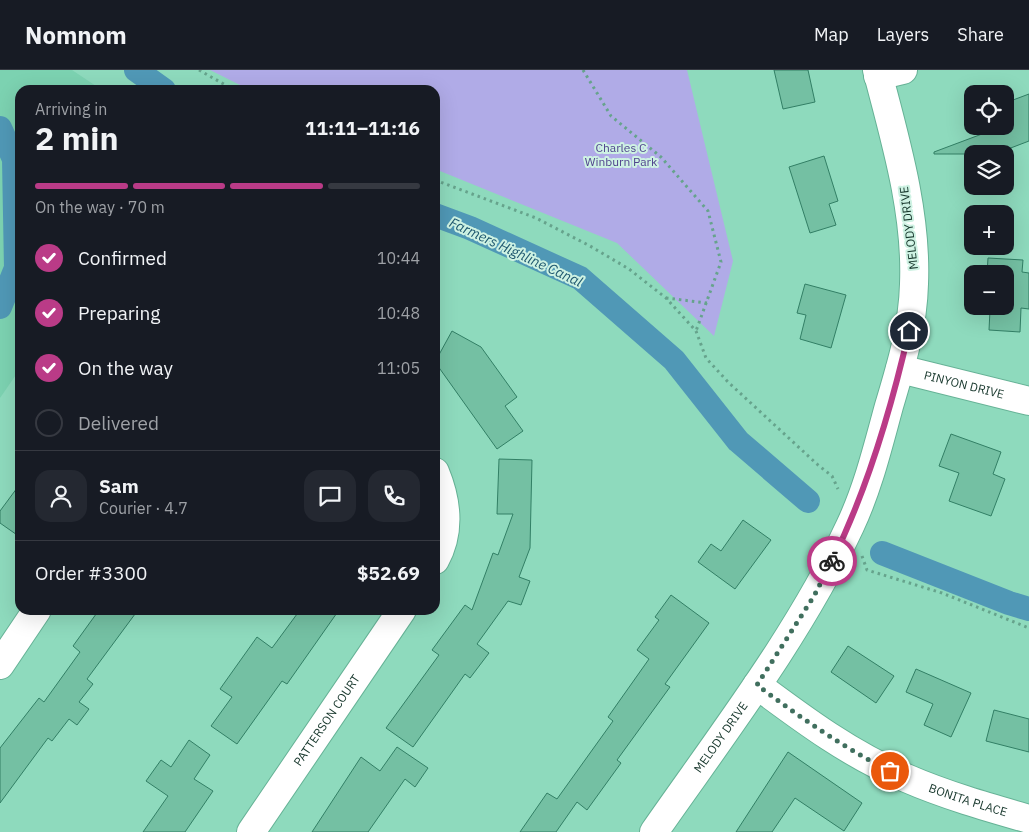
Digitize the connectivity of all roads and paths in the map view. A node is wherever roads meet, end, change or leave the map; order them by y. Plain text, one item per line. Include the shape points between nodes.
1 (199, 70) edge
2 (583, 70) edge
3 (886, 72) edge
4 (225, 85) edge
5 (440, 182) edge
6 (666, 298) junction
7 (707, 303) junction
8 (696, 332) junction
9 (900, 370) junction
10 (1029, 401) edge
11 (832, 476) dead end
12 (440, 489) edge
13 (440, 547) edge
14 (867, 570) dead end
15 (34, 615) edge
16 (399, 615) edge
17 (1029, 628) edge
18 (0, 665) edge
19 (757, 685) junction
20 (1029, 820) edge
21 (251, 832) edge
22 (654, 832) edge
23 (1026, 832) edge

1 - 4 path
2 - 7 path via 611,116 661,156 708,211 721,262
3 - 9 street, MELODY DRIVE via 914,253 912,310
5 - 6 path via 536,218 630,269
6 - 7 path
6 - 8 path
7 - 8 path
8 - 11 path via 706,358 728,382
9 - 10 street, PINYON DRIVE
9 - 19 street, MELODY DRIVE via 875,457 851,524 814,596
12 - 13 street via 445,506 446,532
14 - 17 path via 942,593
15 - 18 street
16 - 21 street, PATTERSON COURT
19 - 20 street, BONITA PLACE via 828,736 905,778 955,798
19 - 22 street, MELODY DRIVE
20 - 23 street

